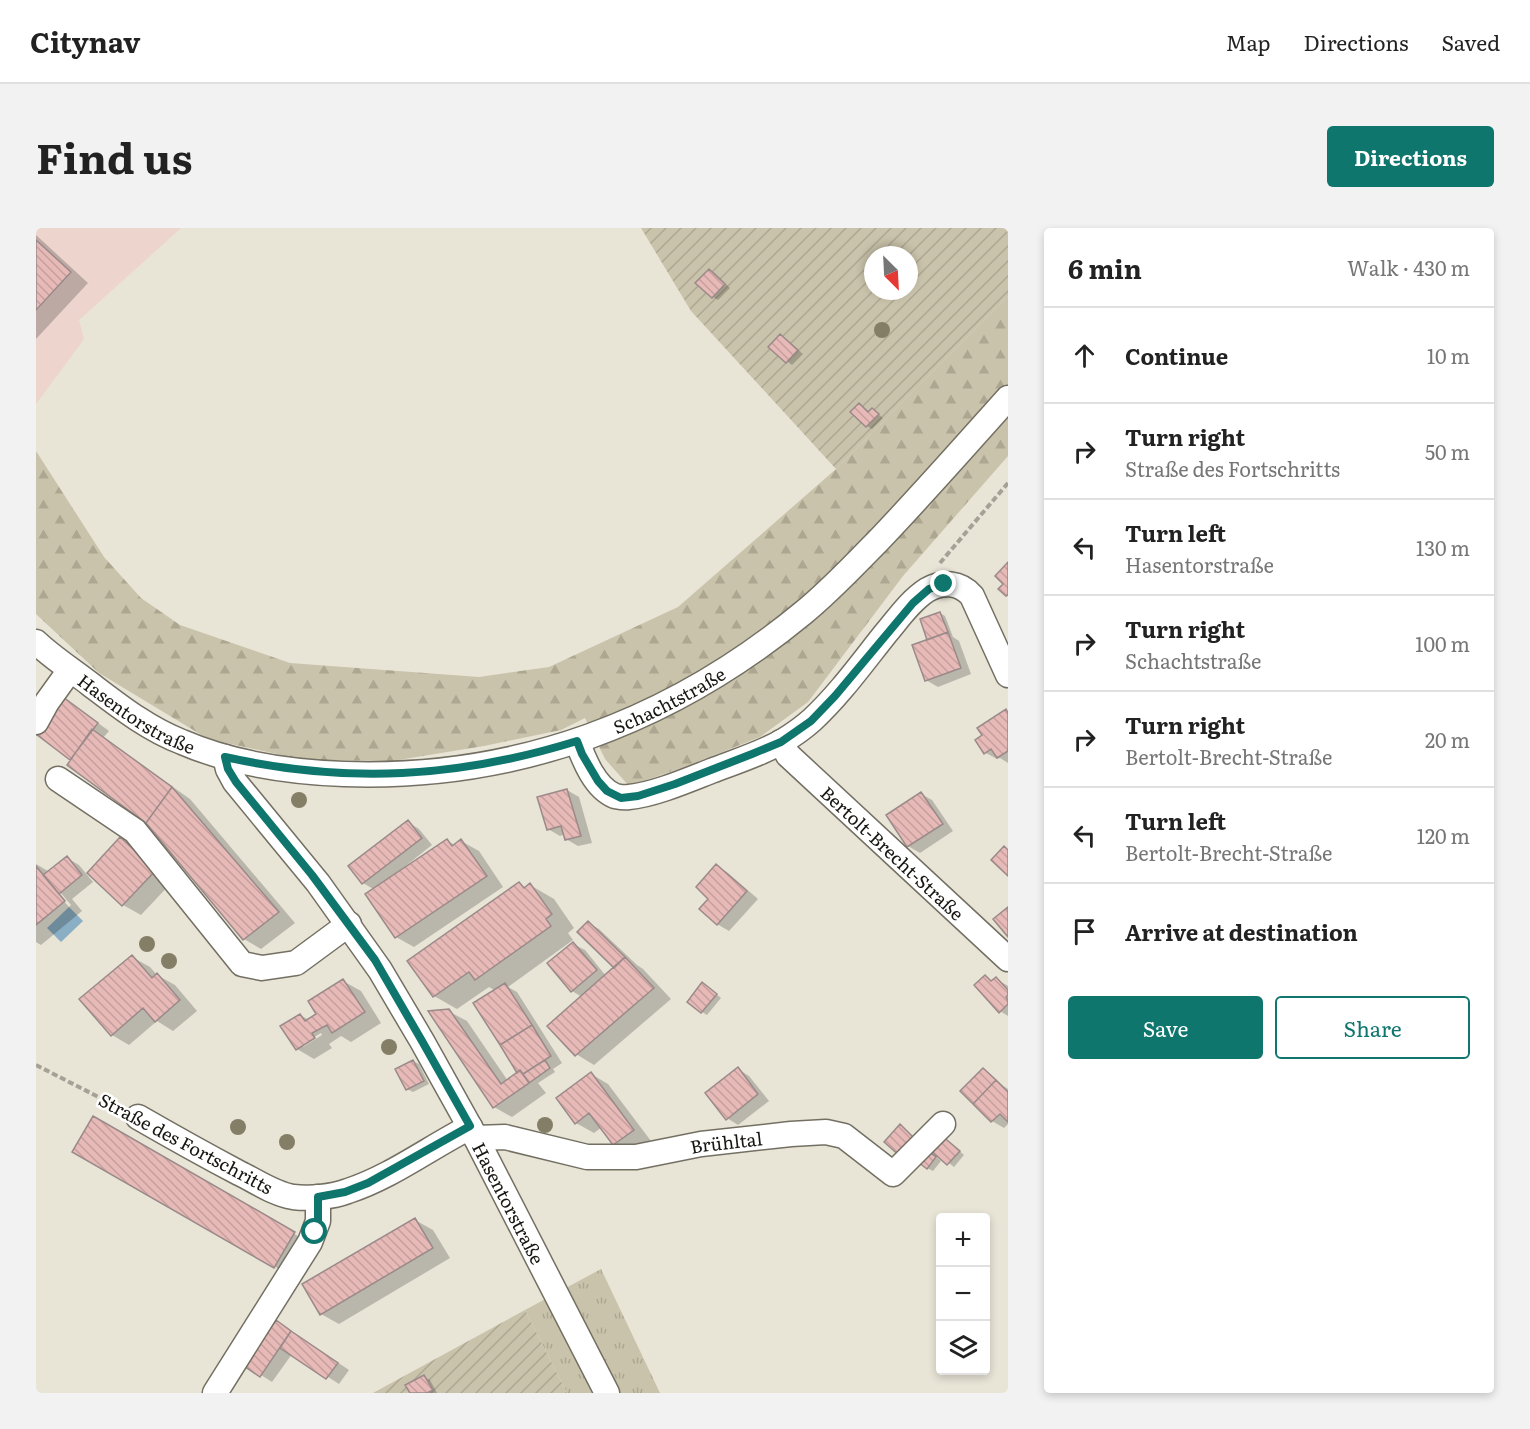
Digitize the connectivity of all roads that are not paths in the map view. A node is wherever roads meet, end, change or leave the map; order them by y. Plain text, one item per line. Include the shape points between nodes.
1 (1008, 398) edge
2 (36, 642) edge
3 (70, 670) junction
4 (1008, 675) edge
5 (36, 722) edge
6 (577, 741) junction
7 (781, 742) junction
8 (225, 757) junction
9 (58, 779) dead end
10 (349, 924) junction
11 (1008, 958) edge
12 (138, 1117) road end
13 (943, 1124) dead end
14 (473, 1132) junction
15 (318, 1197) junction
16 (215, 1393) edge
17 (608, 1393) edge

1 - 6 street, Schachtstraße via 886,533 802,614 702,683 629,721
2 - 3 street, Hasentorstraße
3 - 5 street
3 - 8 street, Hasentorstraße via 162,733
4 - 7 street via 969,593 952,584 933,586 913,603 828,705
6 - 7 street via 598,781 621,798 675,784
6 - 8 street, Schachtstraße via 492,763 414,773 321,773
7 - 11 street, Bertolt-Brecht-Straße via 788,755
8 - 10 street, Hasentorstraße via 236,782
9 - 10 street via 135,831 242,964 261,968 296,963
10 - 14 street, Hasentorstraße via 380,969
12 - 15 street, Straße des Fortschritts via 277,1192 292,1197
13 - 14 street, Brühltal via 893,1174 844,1136 826,1132 702,1144 636,1157 586,1157
14 - 15 street, Straße des Fortschritts via 368,1183
14 - 17 street, Hasentorstraße
15 - 16 street via 318,1221 312,1239

